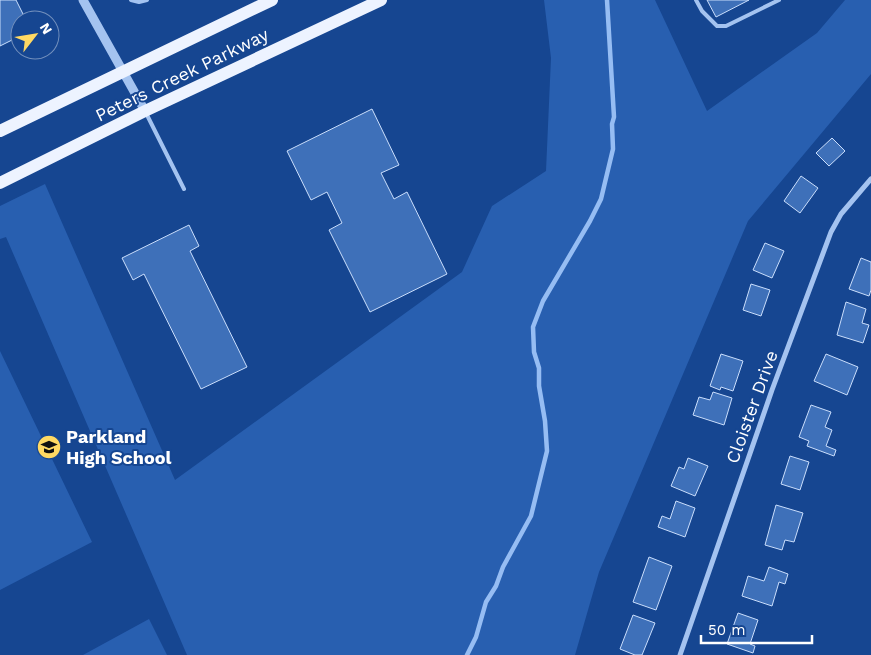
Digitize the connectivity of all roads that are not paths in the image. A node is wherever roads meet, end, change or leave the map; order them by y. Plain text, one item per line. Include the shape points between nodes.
1 (84, 0) edge
2 (130, 0) edge
3 (147, 0) edge
4 (272, 0) edge
5 (380, 0) edge
6 (696, 0) edge
7 (779, 0) edge
8 (123, 71) junction
9 (145, 111) junction
10 (0, 130) edge
11 (871, 179) edge
12 (0, 183) edge
13 (184, 189) dead end
14 (680, 655) edge

1 - 8 street
2 - 3 lane
4 - 8 main road, Peters Creek Parkway
5 - 9 main road, Peters Creek Parkway
6 - 7 lane via 702,12 717,26 726,26
8 - 9 street
8 - 10 main road, Peters Creek Parkway
9 - 12 main road, Peters Creek Parkway
9 - 13 lane
11 - 14 street, Cloister Drive via 841,214 831,232

